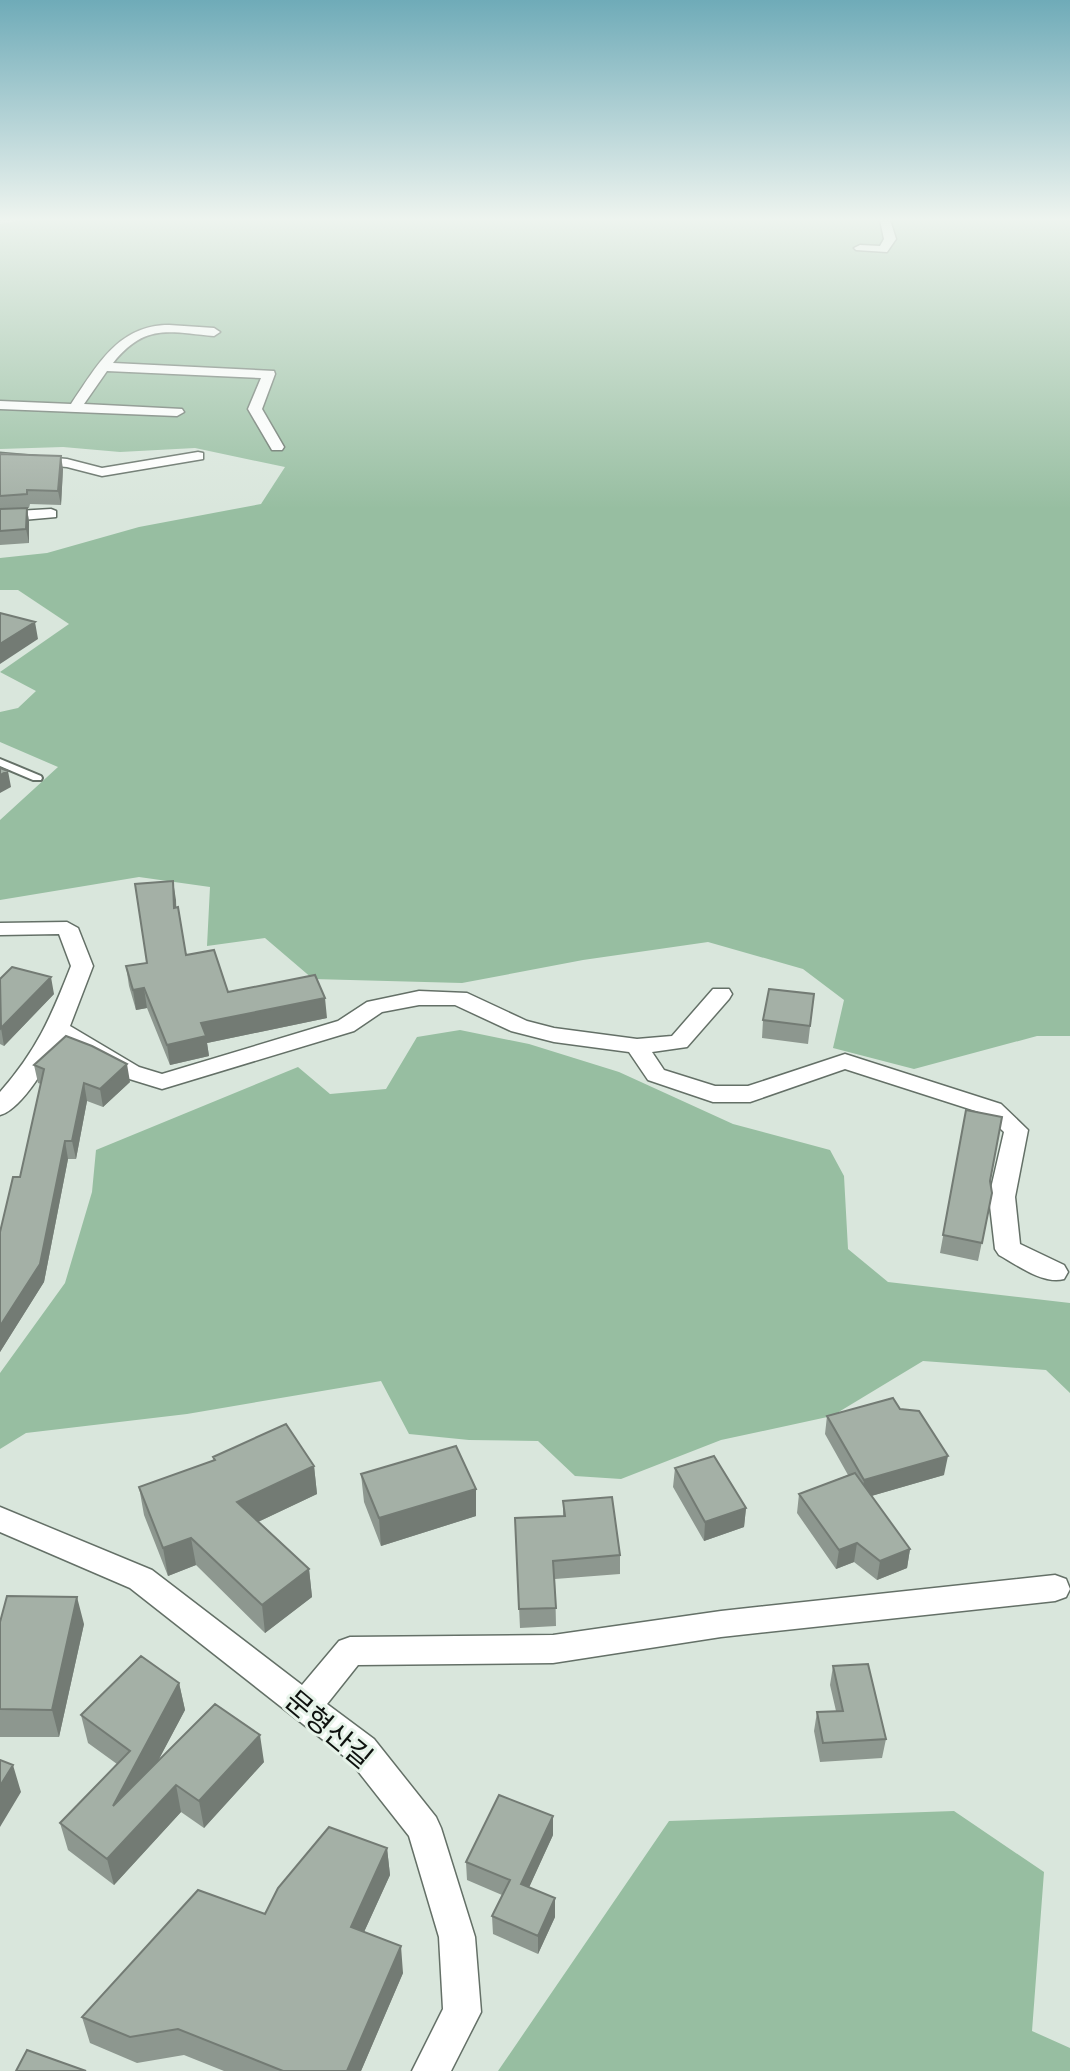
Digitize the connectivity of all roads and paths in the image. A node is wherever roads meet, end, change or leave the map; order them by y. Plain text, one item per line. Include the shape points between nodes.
1 (214, 332) dead end
2 (105, 367) junction
3 (0, 405) edge
4 (75, 408) junction
5 (177, 412) dead end
6 (277, 447) dead end
7 (198, 456) dead end
8 (0, 457) edge
9 (51, 514) dead end
10 (0, 517) edge
11 (0, 762) edge
12 (37, 778) dead end
13 (0, 929) edge
14 (721, 994) dead end
15 (58, 1028) junction
16 (637, 1046) junction
17 (0, 1107) edge
18 (1055, 1272) dead end
19 (0, 1520) edge
20 (1055, 1588) dead end
21 (305, 1706) junction
22 (431, 2071) edge

1 - 2 street via 146,330 123,345
2 - 4 street
2 - 6 street via 269,374 255,410
3 - 4 street
4 - 5 street
7 - 8 street via 102,471
9 - 10 street
11 - 12 lane
13 - 15 street via 67,928 82,966
14 - 16 street via 679,1042
15 - 16 street via 131,1072 162,1082 345,1026 375,1007 419,998 459,998 519,1026
15 - 17 street via 31,1071
16 - 18 street via 656,1074 713,1094 750,1094 845,1061 993,1109 1016,1130 1002,1197 1008,1249
19 - 21 street, 문형산길 via 141,1578
20 - 21 street via 721,1624 553,1649 350,1651
21 - 22 street, 문형산길 via 362,1750 424,1828 457,1937 462,2012

